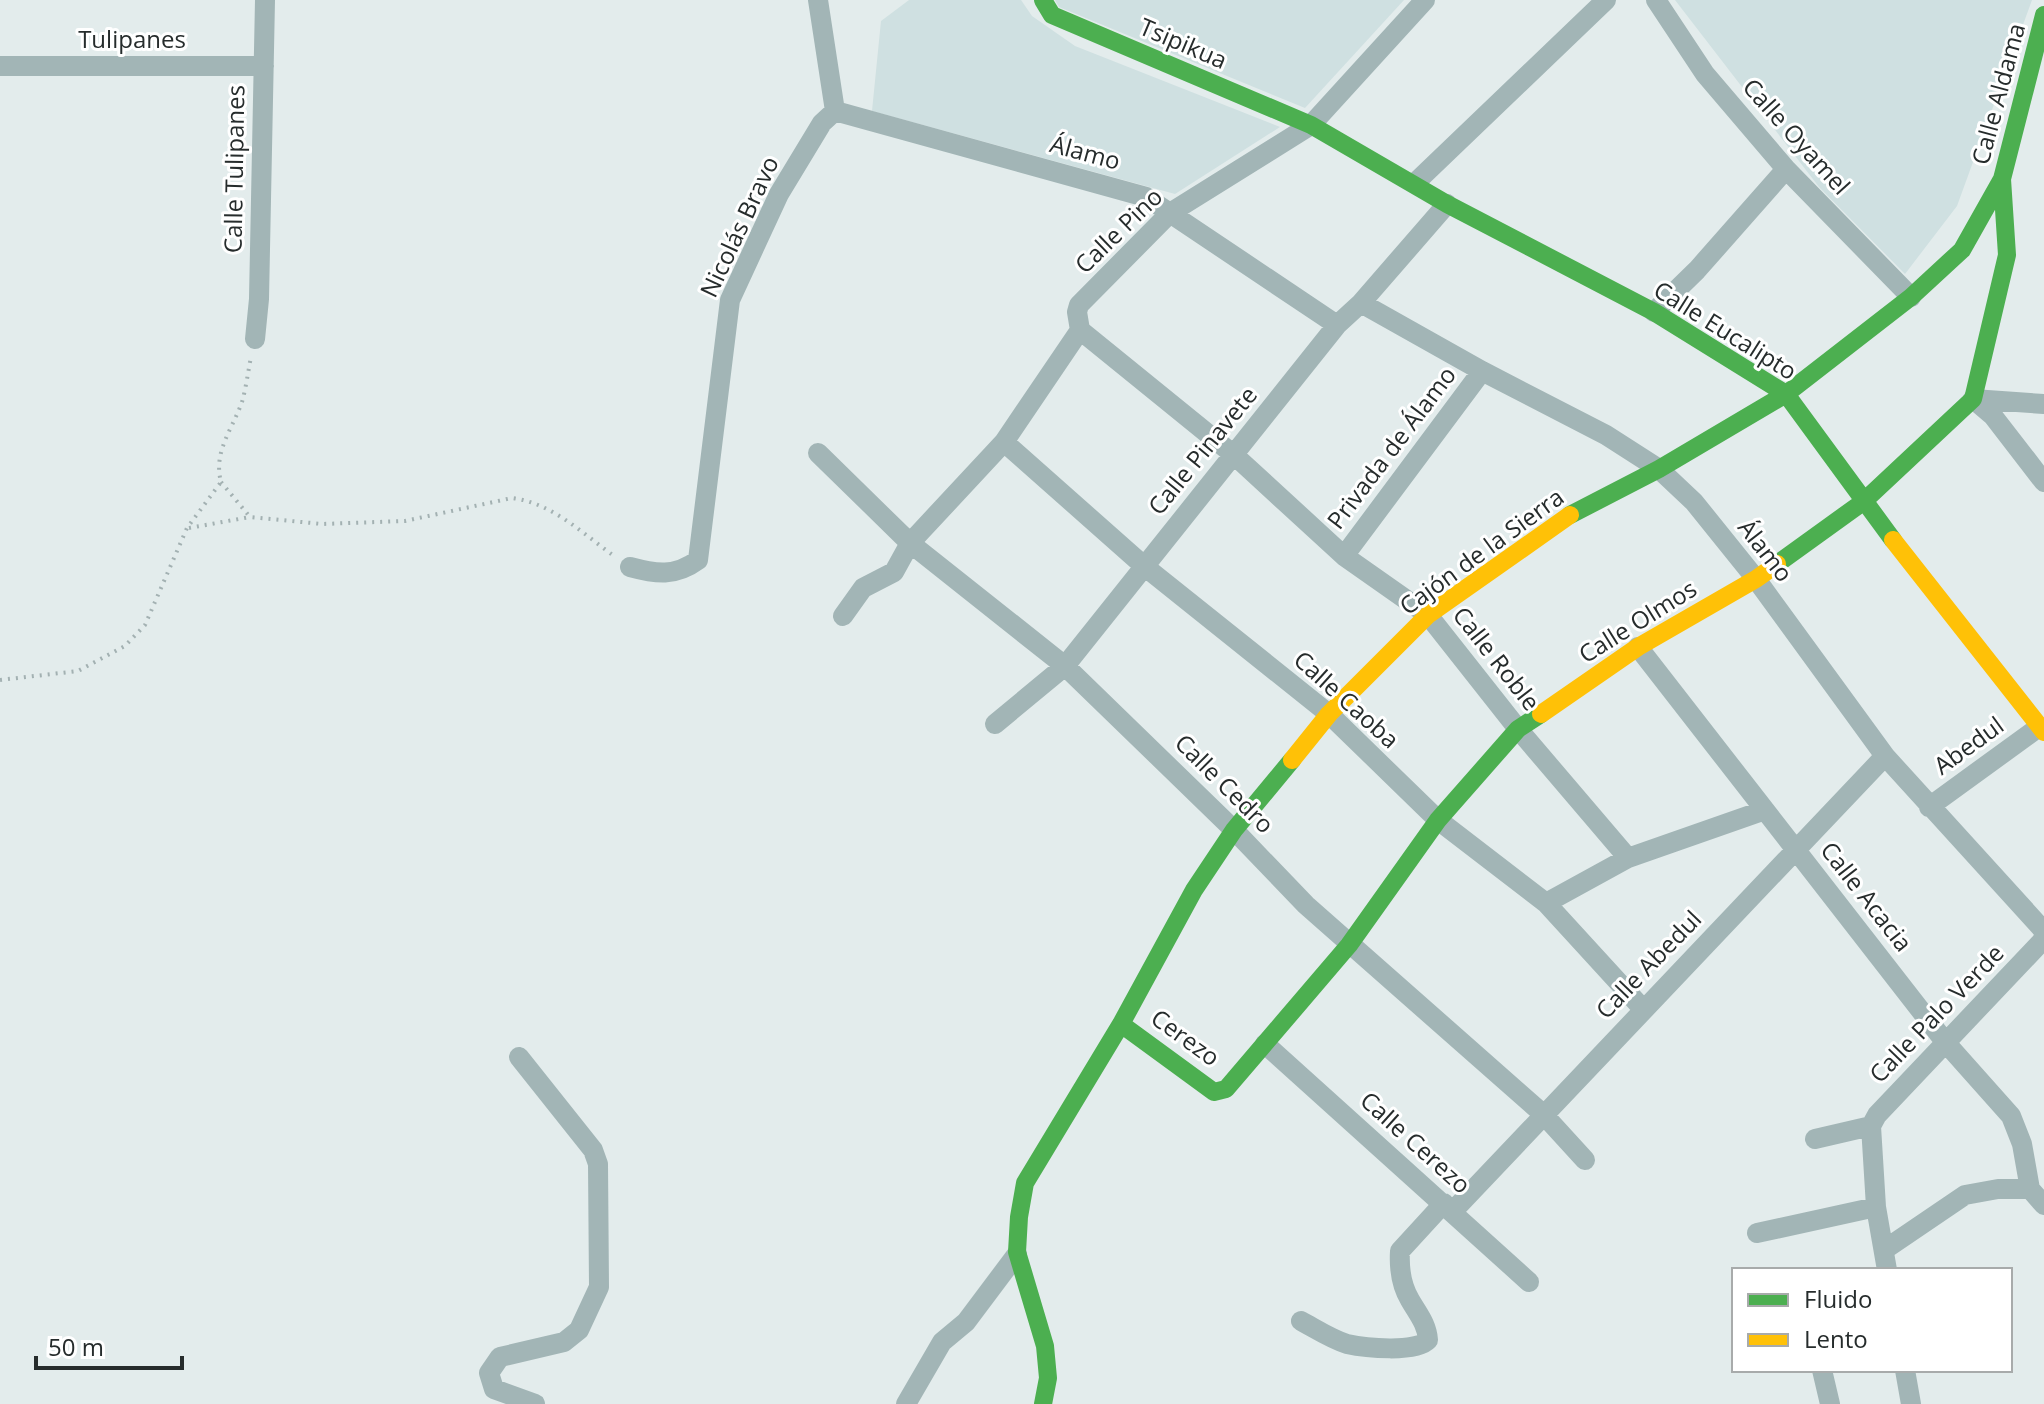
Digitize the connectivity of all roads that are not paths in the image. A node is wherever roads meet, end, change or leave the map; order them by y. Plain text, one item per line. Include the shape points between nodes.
1 (265, 0) edge
2 (818, 0) edge
3 (1043, 0) edge
4 (1425, 0) edge
5 (1606, 0) edge
6 (1656, 0) edge
7 (2044, 15) edge
8 (0, 66) edge
9 (264, 66) junction
10 (835, 111) junction
11 (1311, 125) junction
12 (1786, 169) junction
13 (2002, 179) junction
14 (1415, 183) junction
15 (1447, 204) junction
16 (1170, 213) junction
17 (1911, 297) junction
18 (1361, 303) junction
19 (1654, 312) junction
20 (1337, 325) junction
21 (1080, 330) junction
22 (255, 339) road end
23 (1482, 371) junction
24 (1786, 394) junction
25 (1973, 399) junction
26 (2044, 404) edge
27 (1004, 442) junction
28 (818, 453) dead end
29 (1234, 455) junction
30 (1659, 469) junction
31 (2044, 482) edge
32 (1863, 502) junction
33 (910, 543) junction
34 (1344, 556) junction
35 (1144, 566) junction
36 (630, 567) road end
37 (1756, 579) junction
38 (1428, 615) junction
39 (843, 616) dead end
40 (1638, 647) junction
41 (1065, 666) junction
42 (1329, 714) junction
43 (995, 724) dead end
44 (2042, 727) edge
45 (1518, 729) junction
46 (1885, 756) junction
47 (1929, 807) junction
48 (1765, 810) junction
49 (1438, 820) junction
50 (1234, 830) junction
51 (1796, 848) junction
52 (1628, 858) junction
53 (1546, 903) junction
54 (2044, 931) edge
55 (2044, 939) edge
56 (1349, 945) junction
57 (1643, 1009) junction
58 (1121, 1024) junction
59 (1946, 1043) junction
60 (1265, 1044) junction
61 (519, 1057) dead end
62 (1220, 1092) joint
63 (1543, 1114) junction
64 (1871, 1126) junction
65 (1815, 1139) dead end
66 (1585, 1160) dead end
67 (2030, 1189) junction
68 (2044, 1205) edge
69 (1448, 1207) junction
70 (1876, 1207) junction
71 (1757, 1233) dead end
72 (1017, 1254) junction
73 (1886, 1260) edge
74 (1529, 1282) dead end
75 (1301, 1321) dead end
76 (1822, 1372) edge
77 (1905, 1372) edge
78 (535, 1404) edge
79 (906, 1404) edge
80 (1043, 1404) edge
81 (1830, 1404) edge
82 (1911, 1404) edge

1 - 9 street, Calle Tulipanes
2 - 10 street
3 - 11 street, Tsipikua via 1052,15
4 - 11 street, Calle Pino
5 - 14 street
6 - 12 street, Calle Oyamel via 1705,74
7 - 13 street, Calle Aldama
8 - 9 street, Tulipanes
9 - 22 street, Calle Tulipanes
10 - 16 street, Álamo via 1146,197
10 - 36 street, Nicolás Bravo via 822,123 779,194 730,300 698,560 675,574
11 - 14 street, Calle Eucalipto
11 - 16 street, Calle Pino
12 - 17 street, Calle Oyamel
12 - 19 street
13 - 17 street, Calle Aldama via 1962,250
13 - 25 street via 2007,255
14 - 15 street, Calle Eucalipto
15 - 18 street, Calle Pinavete
15 - 19 street, Calle Eucalipto
16 - 20 street, Álamo
16 - 21 street, Calle Pino via 1079,305
17 - 24 street, Cajón de la Sierra
18 - 20 street, Calle Pinavete
18 - 23 street, Álamo
19 - 24 street, Calle Eucalipto
20 - 29 street, Calle Pinavete
21 - 27 street, Calle Pino
21 - 29 street, Calle Roble
23 - 30 street, Álamo via 1606,435
23 - 34 street, Privada de Álamo
24 - 30 street, Cajón de la Sierra
24 - 32 street, Calle Eucalipto
25 - 26 street
25 - 31 street via 1993,416
25 - 32 street, Calle Olmos
27 - 33 street, Calle Pino
27 - 35 street, Calle Caoba
28 - 33 street, Calle Cedro
29 - 34 street, Calle Roble
29 - 35 street, Calle Pinavete
30 - 37 street, Álamo via 1694,502
30 - 38 street, Cajón de la Sierra via 1570,515
32 - 37 street, Calle Olmos
32 - 44 street, Calle Eucalipto
33 - 39 street, Calle Pino via 894,572 863,588
33 - 41 street, Calle Cedro
34 - 38 street, Calle Roble
35 - 41 street, Calle Pinavete
35 - 42 street, Calle Caoba
37 - 40 street, Calle Olmos
37 - 46 street, Álamo
38 - 42 street, Cajón de la Sierra
38 - 45 street, Calle Roble
40 - 45 street, Calle Olmos
40 - 48 street, Calle Acacia
41 - 43 street, Calle Pinavete
41 - 50 street, Calle Cedro
42 - 49 street, Calle Caoba
42 - 50 street, Cajón de la Sierra
44 - 47 street, Abedul
45 - 49 street, Calle Olmos
45 - 52 street, Calle Roble
46 - 47 street, Álamo
46 - 51 street, Calle Abedul
47 - 54 street, Álamo
48 - 51 street, Calle Acacia
48 - 52 street
49 - 53 street, Calle Caoba
49 - 56 street, Calle Olmos
50 - 56 street, Calle Cedro
50 - 58 street, Cajón de la Sierra via 1194,890
51 - 57 street, Calle Abedul
51 - 59 street, Calle Acacia
52 - 53 street
53 - 57 street, Calle Caoba
55 - 59 street, Calle Palo Verde
56 - 60 street, Calle Olmos
56 - 63 street, Calle Cedro
57 - 63 street, Calle Abedul
58 - 62 street, Cerezo
58 - 72 street, Cajón de la Sierra via 1025,1183
59 - 64 street, Calle Palo Verde
59 - 67 street, Calle Acacia via 2011,1116
60 - 62 street, Calle Olmos
60 - 69 street, Calle Cerezo
61 - 78 street via 593,1150 598,1164 599,1287 579,1330 564,1342 500,1357 489,1373 494,1389
63 - 66 street, Calle Cedro
63 - 69 street, Calle Abedul
64 - 65 street
64 - 70 street
67 - 68 street
67 - 73 street via 1965,1195
69 - 74 street, Calle Cerezo
69 - 75 street via 1400,1251 1408,1297 1427,1328 1428,1340 1422,1346 1348,1344
70 - 71 street
70 - 73 street
72 - 79 street via 966,1322 942,1342
72 - 80 street via 1047,1363
76 - 81 street
77 - 82 street

